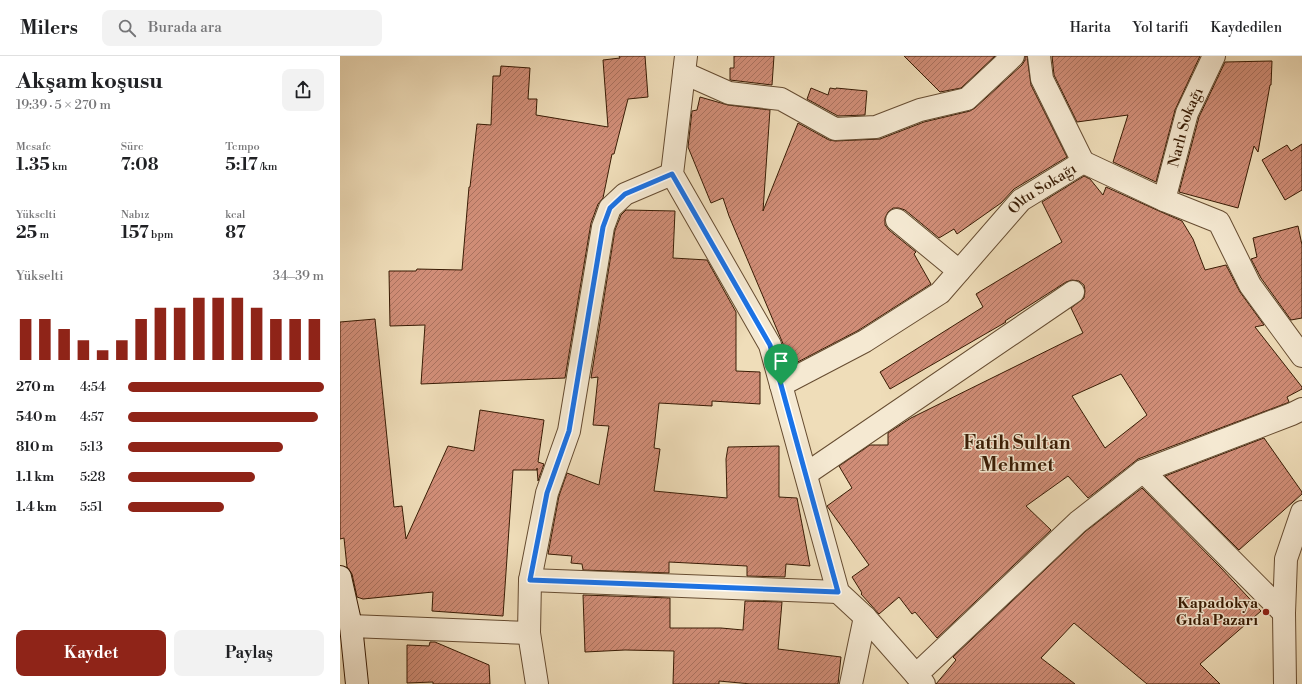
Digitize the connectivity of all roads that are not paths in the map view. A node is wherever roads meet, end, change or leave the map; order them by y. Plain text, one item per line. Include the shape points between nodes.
1 (1013, 56) edge
2 (1039, 56) edge
3 (1214, 56) edge
4 (685, 65) edge
5 (1083, 162) junction
6 (672, 174) junction
7 (1164, 200) junction
8 (897, 220) dead end
9 (959, 272) junction
10 (1073, 292) dead end
11 (1302, 356) edge
12 (781, 385) junction
13 (1302, 408) edge
14 (1143, 471) junction
15 (806, 474) junction
16 (1302, 512) edge
17 (340, 577) edge
18 (530, 580) junction
19 (838, 592) junction
20 (1284, 613) junction
21 (865, 617) junction
22 (351, 626) junction
23 (529, 633) junction
24 (920, 679) edge
25 (357, 684) edge
26 (537, 684) edge
27 (851, 684) edge
28 (1284, 684) edge

1 - 4 street via 967,98 920,110 876,127 835,129 782,99 729,93
2 - 5 street via 1042,79
3 - 7 street, Narlı Sokağı via 1187,113
4 - 6 street
5 - 7 street, Oltu Sokağı
5 - 9 street, Oltu Sokağı via 1021,200
6 - 12 street via 770,345
6 - 18 street via 625,194 610,208 603,227 569,431 547,493
7 - 11 street, Oltu Sokağı via 1219,222 1250,285
8 - 9 street
9 - 12 street, Oltu Sokağı via 934,297 865,340
10 - 15 street
12 - 15 street
13 - 14 street
14 - 20 street
14 - 24 street via 1078,522
15 - 19 street
16 - 20 street via 1286,560
17 - 22 street
18 - 19 street
18 - 23 street
19 - 21 street
20 - 28 street
21 - 24 street
21 - 27 street
22 - 23 street
22 - 25 street
23 - 26 street

